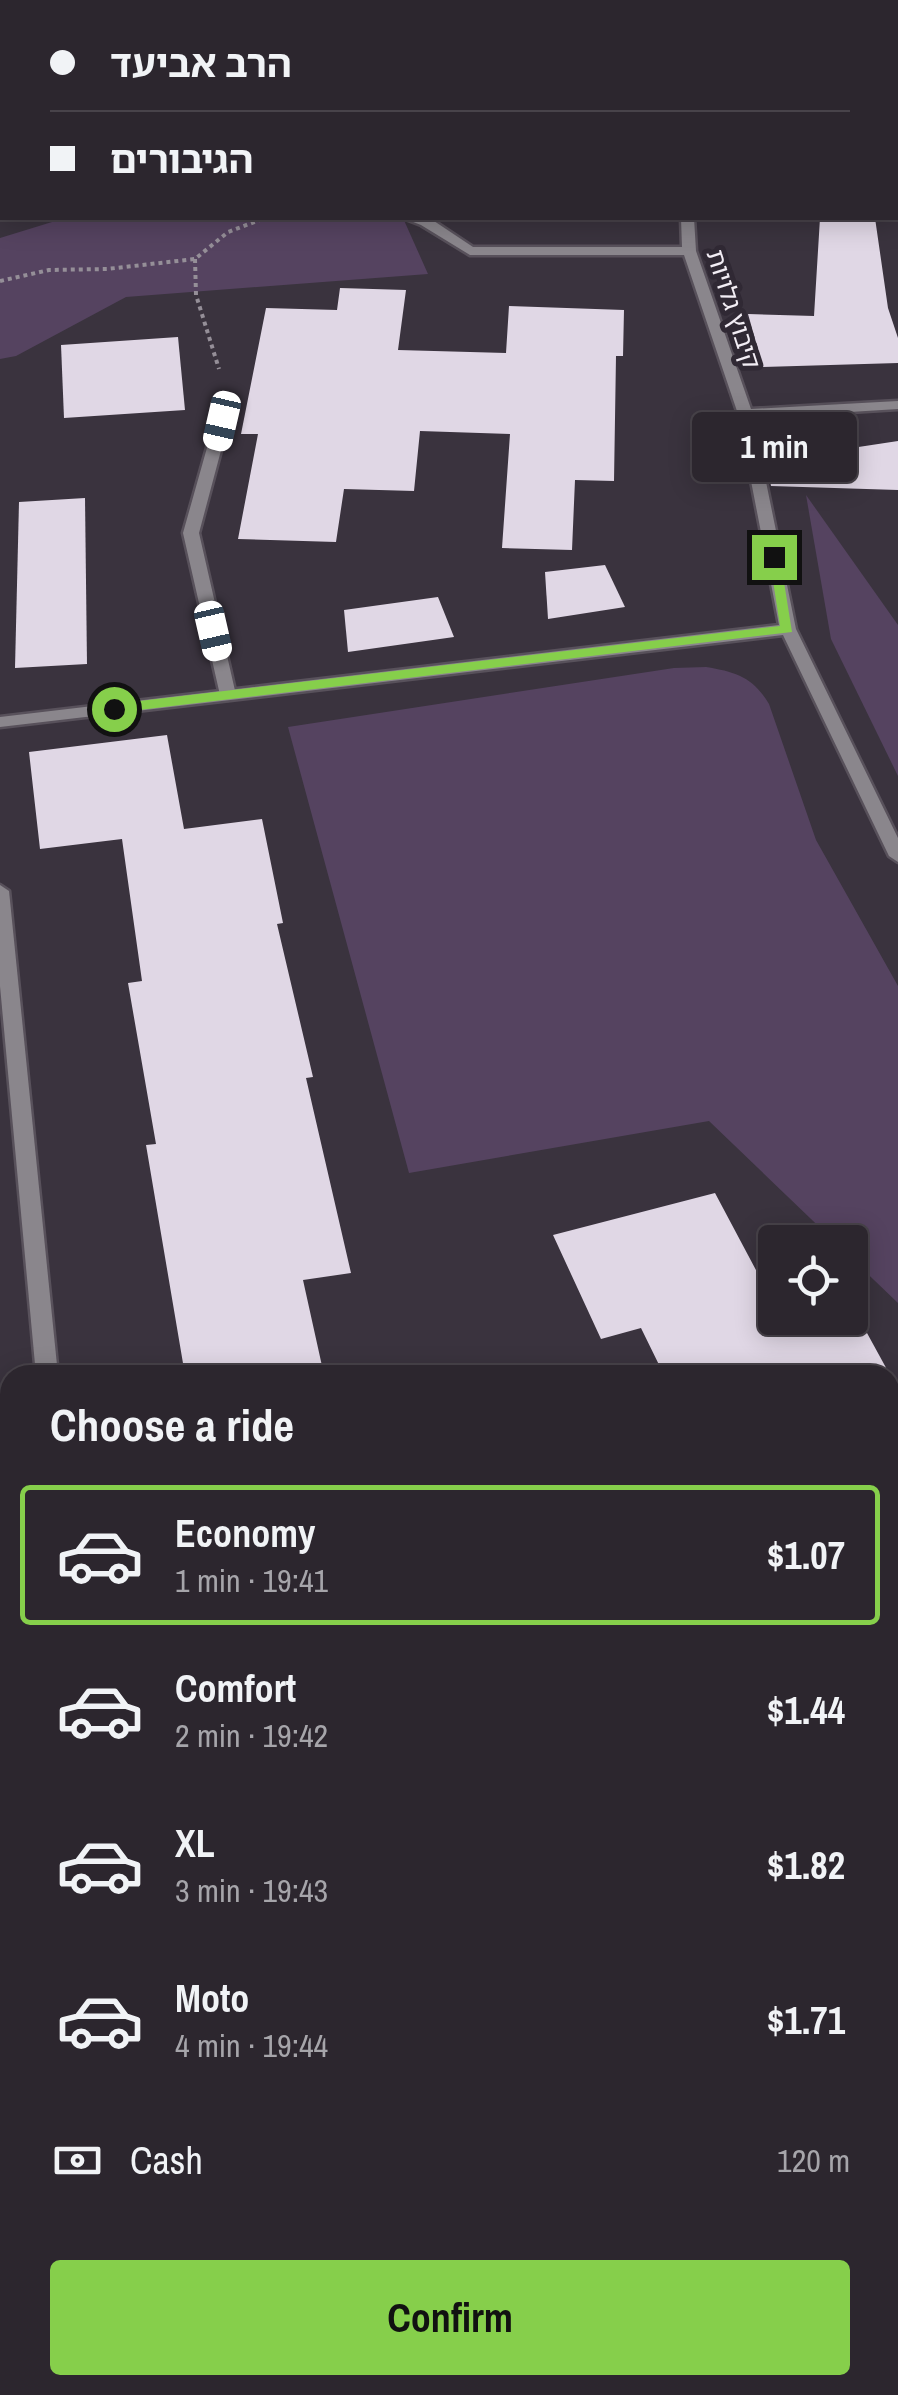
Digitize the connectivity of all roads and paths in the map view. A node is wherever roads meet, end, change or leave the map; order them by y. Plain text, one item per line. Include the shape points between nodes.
1 (260, 220) edge
2 (426, 220) edge
3 (688, 220) edge
4 (689, 252) junction
5 (195, 259) junction
6 (0, 281) edge
7 (228, 398) joint
8 (898, 405) edge
9 (745, 414) junction
10 (788, 629) junction
11 (228, 696) junction
12 (0, 722) edge
13 (898, 856) edge
14 (0, 891) edge
15 (46, 1365) edge

1 - 5 path via 228,232
2 - 4 street via 470,251
3 - 4 street, קיבוץ גלויות
4 - 9 street, קיבוץ גלויות
5 - 6 path via 49,270
5 - 7 path via 196,295
7 - 11 street via 191,533
8 - 9 street
9 - 10 street, קיבוץ גלויות
10 - 11 street
10 - 13 street, קיבוץ גלויות
11 - 12 street
14 - 15 street

